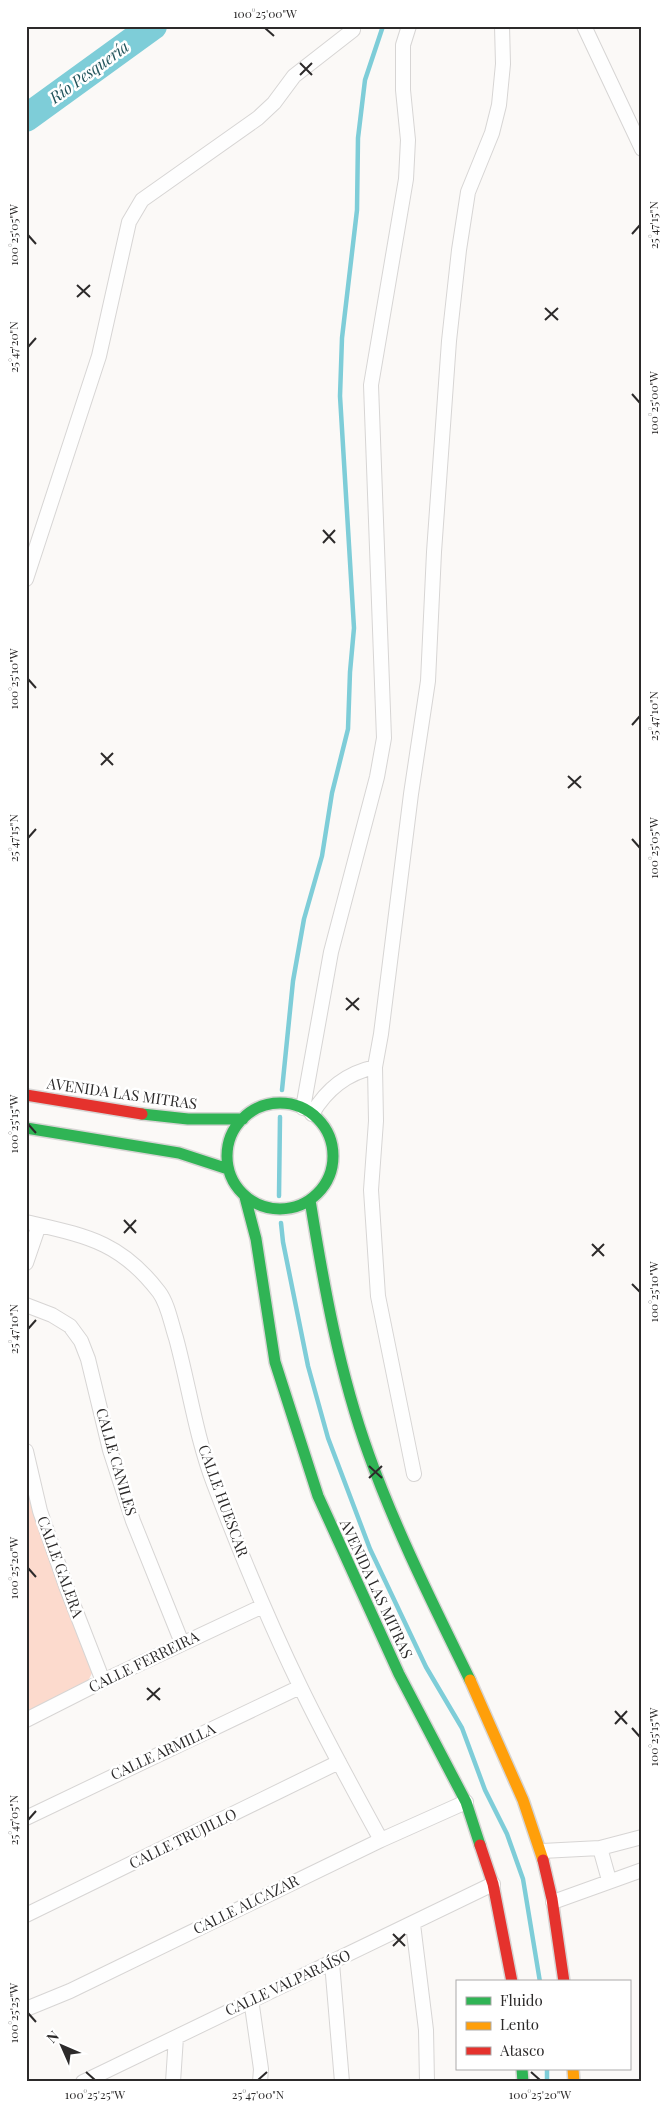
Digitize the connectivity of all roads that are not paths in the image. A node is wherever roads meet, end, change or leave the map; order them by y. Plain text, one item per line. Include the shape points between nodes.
1 (409, 26) edge
2 (502, 26) edge
3 (584, 26) edge
4 (353, 30) dead end
5 (637, 128) edge
6 (642, 148) edge
7 (26, 579) edge
8 (374, 1067) junction
9 (26, 1095) edge
10 (307, 1111) junction
11 (243, 1119) junction
12 (26, 1128) edge
13 (228, 1169) junction
14 (245, 1197) junction
15 (310, 1200) junction
16 (33, 1223) edge
17 (26, 1263) edge
18 (26, 1306) edge
19 (26, 1451) edge
20 (414, 1474) dead end
21 (263, 1606) junction
22 (182, 1643) junction
23 (103, 1681) junction
24 (300, 1687) junction
25 (26, 1720) edge
26 (339, 1762) junction
27 (466, 1802) junction
28 (26, 1818) edge
29 (642, 1837) edge
30 (380, 1840) junction
31 (600, 1848) junction
32 (542, 1851) junction
33 (642, 1870) edge
34 (609, 1880) junction
35 (493, 1884) junction
36 (553, 1902) junction
37 (26, 1915) edge
38 (413, 1924) junction
39 (332, 1963) junction
40 (512, 1980) edge
41 (564, 1980) edge
42 (251, 1999) junction
43 (26, 2009) edge
44 (176, 2037) junction
45 (82, 2082) edge
46 (173, 2082) edge
47 (260, 2082) edge
48 (342, 2082) edge
49 (427, 2082) edge

1 - 10 street via 403,45 408,140 406,179 371,385 384,738 378,777 330,952
2 - 8 street via 499,105 492,133 468,192 459,250 449,341 428,681
3 - 5 street
4 - 7 street via 294,76 258,118 142,200 129,222 99,356
5 - 6 street
8 - 10 street via 357,1070
8 - 20 street via 376,1121 371,1190 378,1296
9 - 11 street, AVENIDA LAS MITRAS via 183,1120
10 - 11 street via 282,1103 271,1104
10 - 15 street via 319,1121 330,1139 333,1161 326,1183
11 - 13 street via 231,1137
12 - 13 street via 179,1153
13 - 14 street
14 - 15 street via 266,1208 277,1209 289,1209
14 - 27 street, AVENIDA LAS MITRAS via 256,1239 275,1362 318,1496 358,1590
15 - 32 street via 322,1278 344,1371 369,1455 397,1524 486,1710
16 - 17 street
16 - 21 street, CALLE HUESCAR via 102,1242 124,1255 161,1294 180,1352 213,1482
18 - 22 street, CALLE CANILES via 52,1315 70,1326 81,1341 132,1521
19 - 23 street, CALLE GALERA via 40,1511
21 - 22 street, CALLE FERREIRA
21 - 24 street, CALLE HUESCAR
22 - 23 street, CALLE FERREIRA
23 - 25 street, CALLE FERREIRA
24 - 26 street, CALLE HUESCAR
24 - 28 street, CALLE ARMILLA
26 - 30 street, CALLE HUESCAR
26 - 37 street, CALLE TRUJILLO
27 - 30 street, CALLE ALCAZAR
27 - 35 street, AVENIDA LAS MITRAS
29 - 31 street
30 - 43 street, CALLE ALCAZAR via 70,1991
31 - 32 street
31 - 34 street
32 - 36 street
33 - 34 street
34 - 36 street
35 - 38 street, CALLE VALPARAÍSO
35 - 40 street, AVENIDA LAS MITRAS
36 - 41 street
38 - 39 street, CALLE VALPARAÍSO
38 - 49 street via 426,2030
39 - 42 street, CALLE VALPARAÍSO
39 - 48 street
42 - 44 street, CALLE VALPARAÍSO
42 - 47 street via 261,2068
44 - 45 street, CALLE VALPARAÍSO
44 - 46 street

